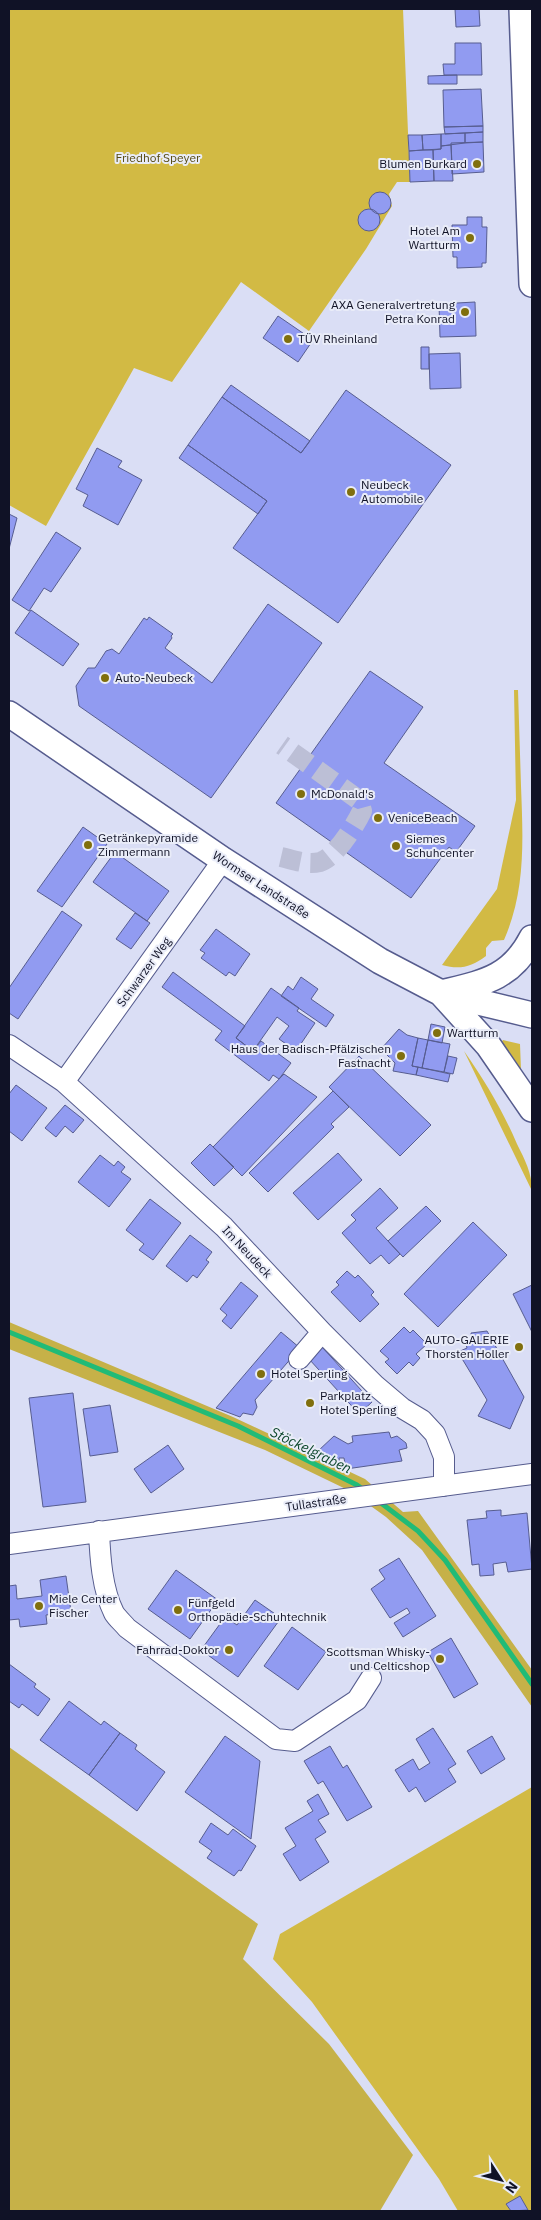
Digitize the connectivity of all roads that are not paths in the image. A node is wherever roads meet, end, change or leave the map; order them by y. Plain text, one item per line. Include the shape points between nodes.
1 (522, 9) edge
2 (529, 114) edge
3 (532, 284) edge
4 (9, 714) edge
5 (223, 860) junction
6 (532, 938) edge
7 (441, 993) junction
8 (532, 1015) edge
9 (9, 1047) edge
10 (64, 1082) junction
11 (532, 1109) edge
12 (322, 1332) junction
13 (299, 1359) dead end
14 (532, 1474) edge
15 (444, 1486) junction
16 (99, 1531) junction
17 (9, 1544) edge
18 (371, 1678) dead end

1 - 2 main road
2 - 3 main road
4 - 5 main road, Wormser Landstraße
5 - 7 main road, Wormser Landstraße via 337,935
5 - 10 street, Schwarzer Weg
6 - 7 main road via 519,959 498,976
7 - 8 main road, Wormser Landstraße
7 - 11 main road via 488,1045
9 - 10 street, Im Neudeck
10 - 12 street, Im Neudeck via 224,1227
12 - 13 street
12 - 15 street, Im Neudeck via 376,1386 422,1420 435,1434 444,1457
14 - 15 street, Tullastraße
15 - 16 street, Tullastraße
16 - 17 street, Tullastraße
16 - 18 street via 106,1590 115,1614 127,1628 276,1739 295,1741 357,1700

